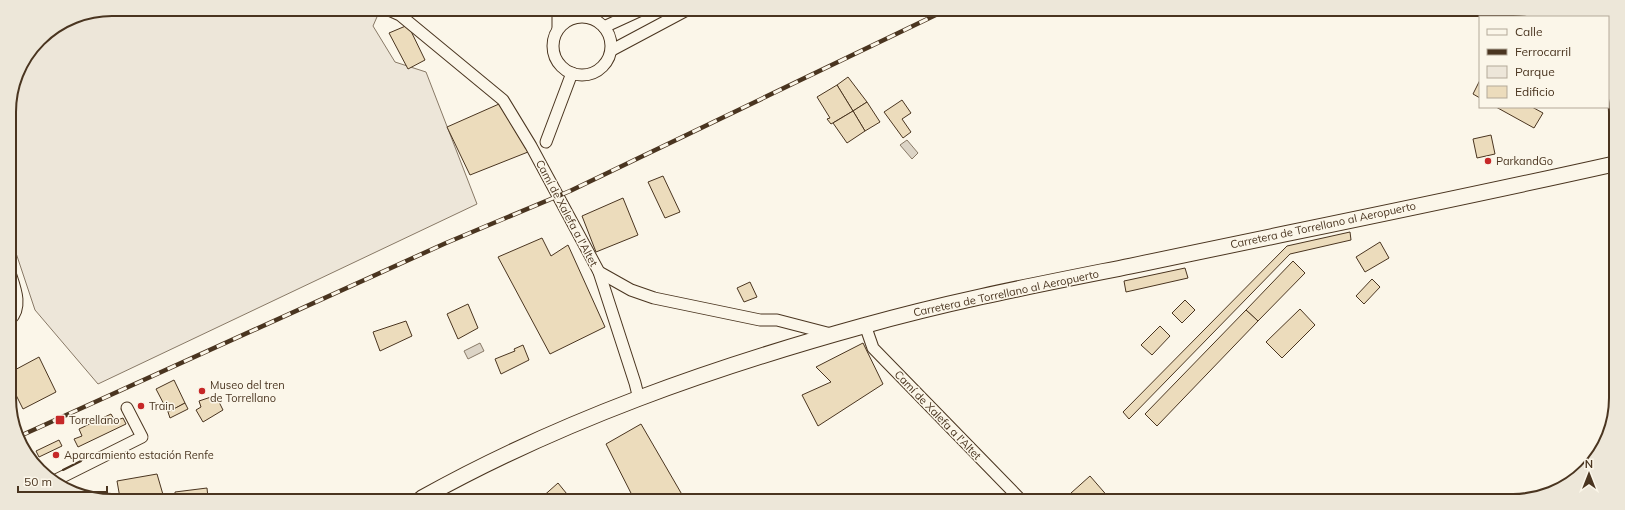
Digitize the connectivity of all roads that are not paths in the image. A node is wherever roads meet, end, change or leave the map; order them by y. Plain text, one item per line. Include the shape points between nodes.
1 (405, 16) edge
2 (558, 16) edge
3 (584, 16) edge
4 (592, 16) edge
5 (628, 16) edge
6 (676, 16) edge
7 (604, 27) junction
8 (558, 28) junction
9 (612, 50) junction
10 (572, 73) junction
11 (546, 142) dead end
12 (1609, 165) edge
13 (599, 272) junction
14 (16, 289) edge
15 (16, 311) edge
16 (865, 325) junction
17 (833, 335) junction
18 (638, 399) junction
19 (127, 408) dead end
20 (60, 478) edge
21 (429, 494) edge
22 (1015, 494) edge

1 - 13 street, Camí de Xalefa a l'Altet via 503,100 531,146
2 - 8 street
3 - 8 street via 574,17
4 - 7 street
5 - 7 street
6 - 9 street
7 - 9 street via 611,40
8 - 10 street via 552,47 554,56 559,65
9 - 10 street via 609,59 595,73
10 - 11 street
12 - 16 street, Carretera de Torrellano al Aeropuerto via 1025,288
13 - 17 street, Camí de Xalefa a l'Altet via 631,290 654,298 760,320 777,320
13 - 18 street
14 - 15 street
16 - 17 street, Carretera de Torrellano al Aeropuerto
16 - 22 street, Camí de Xalefa a l'Altet via 873,348
17 - 18 street, Carretera de Torrellano al Aeropuerto
18 - 21 street, Carretera de Torrellano al Aeropuerto via 554,432
19 - 20 street via 142,437

